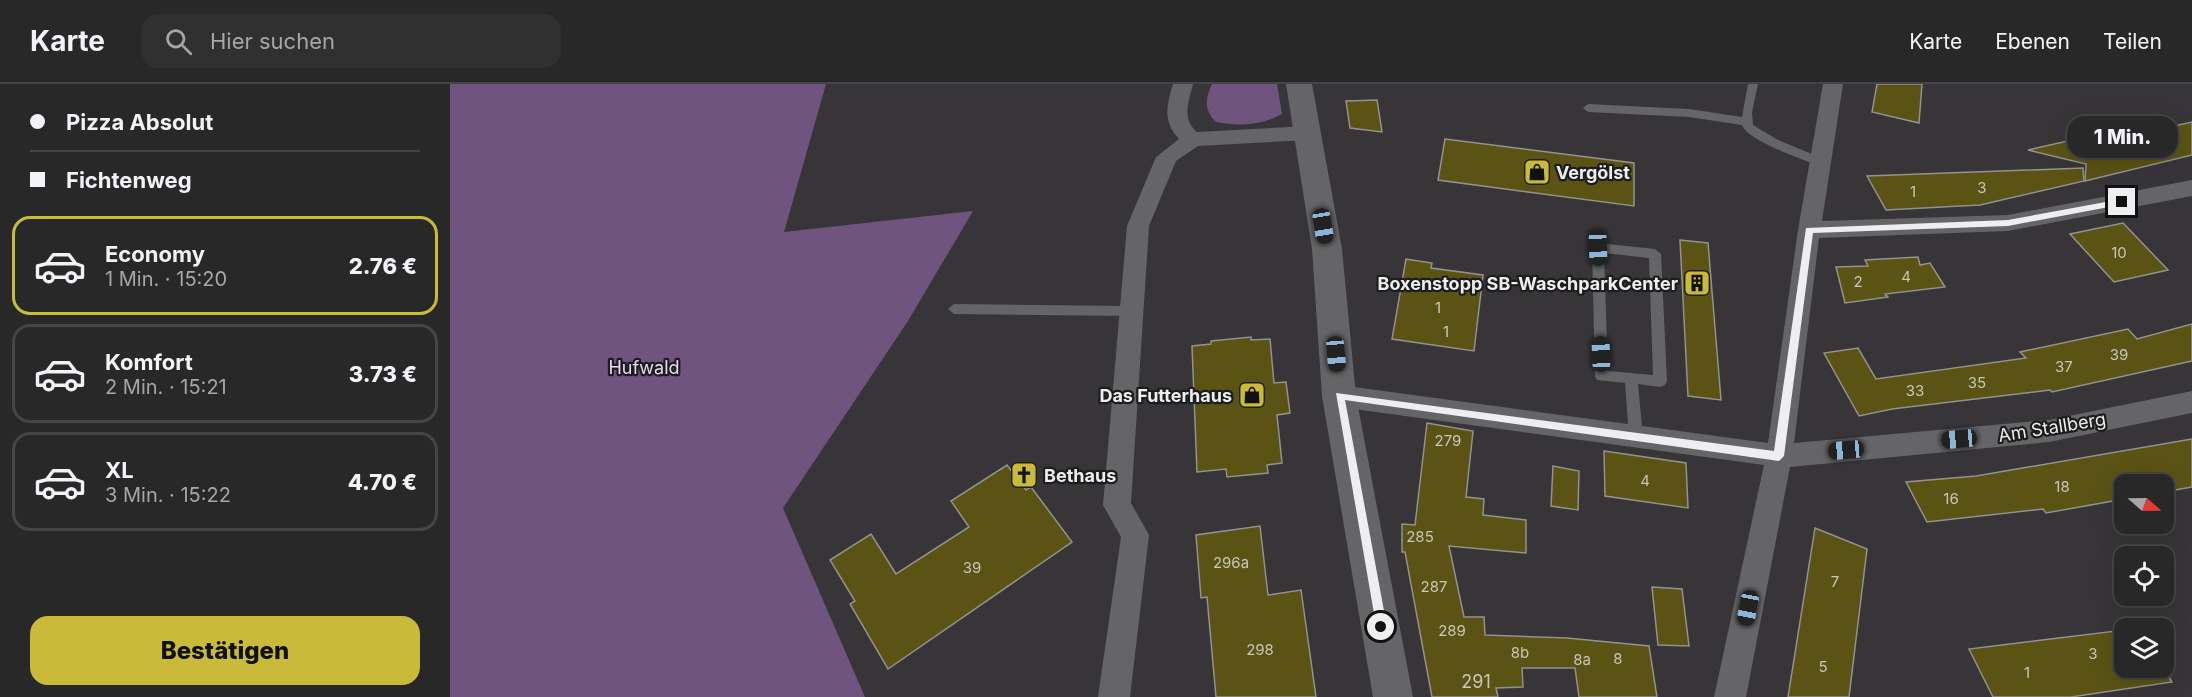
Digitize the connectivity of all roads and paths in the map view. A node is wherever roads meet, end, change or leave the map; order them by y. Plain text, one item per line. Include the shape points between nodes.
1 (1183, 84) edge
2 (1299, 84) edge
3 (1753, 84) edge
4 (1833, 84) edge
5 (1588, 108) dead end
6 (1748, 122) junction
7 (1309, 133) junction
8 (1194, 139) junction
9 (1820, 162) junction
10 (2192, 189) edge
11 (1809, 230) junction
12 (954, 309) dead end
13 (1130, 311) junction
14 (1631, 378) junction
15 (1339, 396) junction
16 (2192, 402) edge
17 (1636, 437) junction
18 (1779, 456) junction
19 (1114, 697) edge
20 (1393, 697) edge
21 (1731, 697) edge

1 - 8 street via 1176,118 1182,132
2 - 7 street
3 - 6 lane
4 - 9 street
5 - 6 lane via 1689,112
6 - 9 lane via 1756,133
7 - 8 street
7 - 15 street via 1327,249
8 - 13 street via 1167,157 1138,226
9 - 11 street
10 - 11 street via 2008,223
11 - 18 street
12 - 13 lane
13 - 19 street via 1117,505 1135,534
14 - 14 lane via 1602,376 1598,248 1655,254 1660,381
14 - 17 lane
15 - 17 street, Am Stallberg
15 - 20 street
16 - 18 street, Am Stallberg via 2049,431
17 - 18 street, Am Stallberg
18 - 21 street

